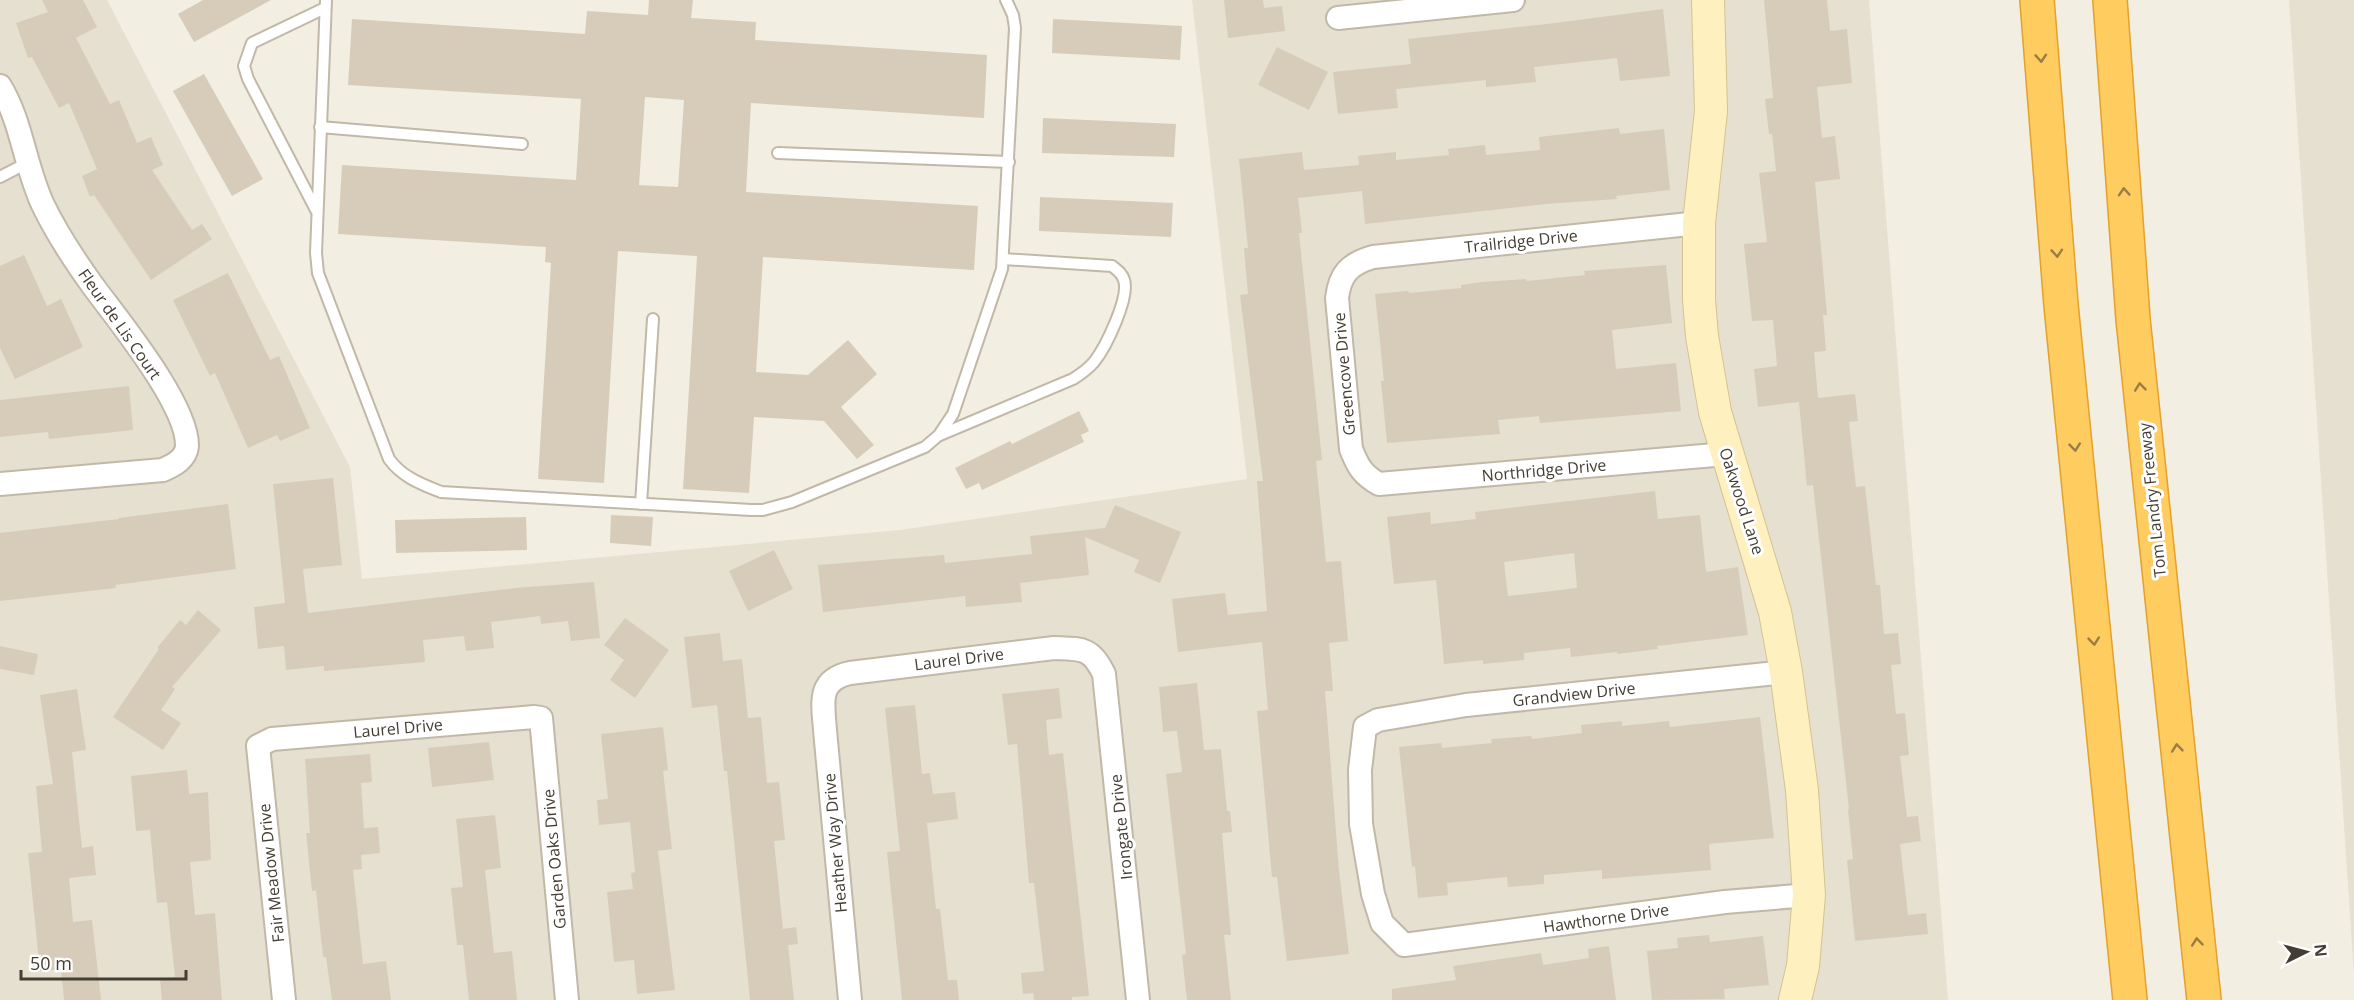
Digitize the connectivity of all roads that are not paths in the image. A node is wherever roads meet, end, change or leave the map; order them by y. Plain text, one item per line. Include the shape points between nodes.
1 (1006, 0) edge
2 (1514, 0) edge
3 (1708, 0) edge
4 (2037, 0) edge
5 (2110, 0) edge
6 (326, 4) edge
7 (1338, 18) dead end
8 (0, 86) edge
9 (320, 127) junction
10 (522, 144) dead end
11 (778, 153) dead end
12 (29, 162) junction
13 (1009, 162) junction
14 (0, 177) edge
15 (316, 211) junction
16 (1699, 223) junction
17 (1003, 259) junction
18 (1347, 271) joint
19 (653, 320) dead end
20 (939, 435) junction
21 (1726, 454) junction
22 (1365, 476) joint
23 (0, 484) edge
24 (641, 504) junction
25 (1095, 656) joint
26 (1786, 672) junction
27 (827, 686) joint
28 (541, 718) joint
29 (258, 746) joint
30 (1809, 895) junction
31 (1404, 945) joint
32 (284, 1000) edge
33 (567, 1000) edge
34 (850, 1000) edge
35 (1138, 1000) edge
36 (1795, 1000) edge
37 (2130, 1000) edge
38 (2204, 1000) edge

1 - 13 lane via 1015,28
2 - 7 street
3 - 16 street, Oakwood Lane via 1710,111
4 -> 37 highway via 2061,305
38 -> 5 highway, Tom Landry Freeway via 2133,319
6 - 9 lane
6 - 15 lane via 252,43 244,66
8 - 12 street, Fleur de Lis Court
9 - 10 lane
9 - 15 lane
11 - 13 lane
12 - 14 lane
12 - 23 street, Fleur de Lis Court via 42,204 66,247 140,348 176,409 187,444 176,464 163,470
13 - 17 lane
15 - 24 lane via 318,273 389,459 397,470 441,492
16 - 18 street, Trailridge Drive via 1372,257
16 - 21 street, Oakwood Lane via 1702,336
17 - 20 lane via 953,414
17 - 20 lane via 1112,266 1120,272 1125,293 1108,341 1093,363 1073,379
18 - 22 street, Greencove Drive via 1337,298 1351,449
19 - 24 lane
20 - 24 lane via 925,447 792,502 763,510
21 - 22 street, Northridge Drive via 1397,483 1380,484
21 - 26 street, Oakwood Lane via 1775,612
25 - 27 street, Laurel Drive via 1082,650 1054,648 850,673 837,676
25 - 35 street, Irongate Drive via 1106,687
26 - 30 street, Oakwood Lane via 1802,790
26 - 31 street, Grandview Drive via 1466,705 1378,720 1365,727 1360,770 1361,824 1373,894 1382,923
27 - 34 street, Heather Way Drive via 823,696 825,730
28 - 29 street, Laurel Drive via 272,739
28 - 33 street, Garden Oaks Drive
29 - 32 street, Fair Meadow Drive
30 - 31 street, Hawthorne Drive via 1725,902
30 - 36 street, Oakwood Lane via 1803,966

